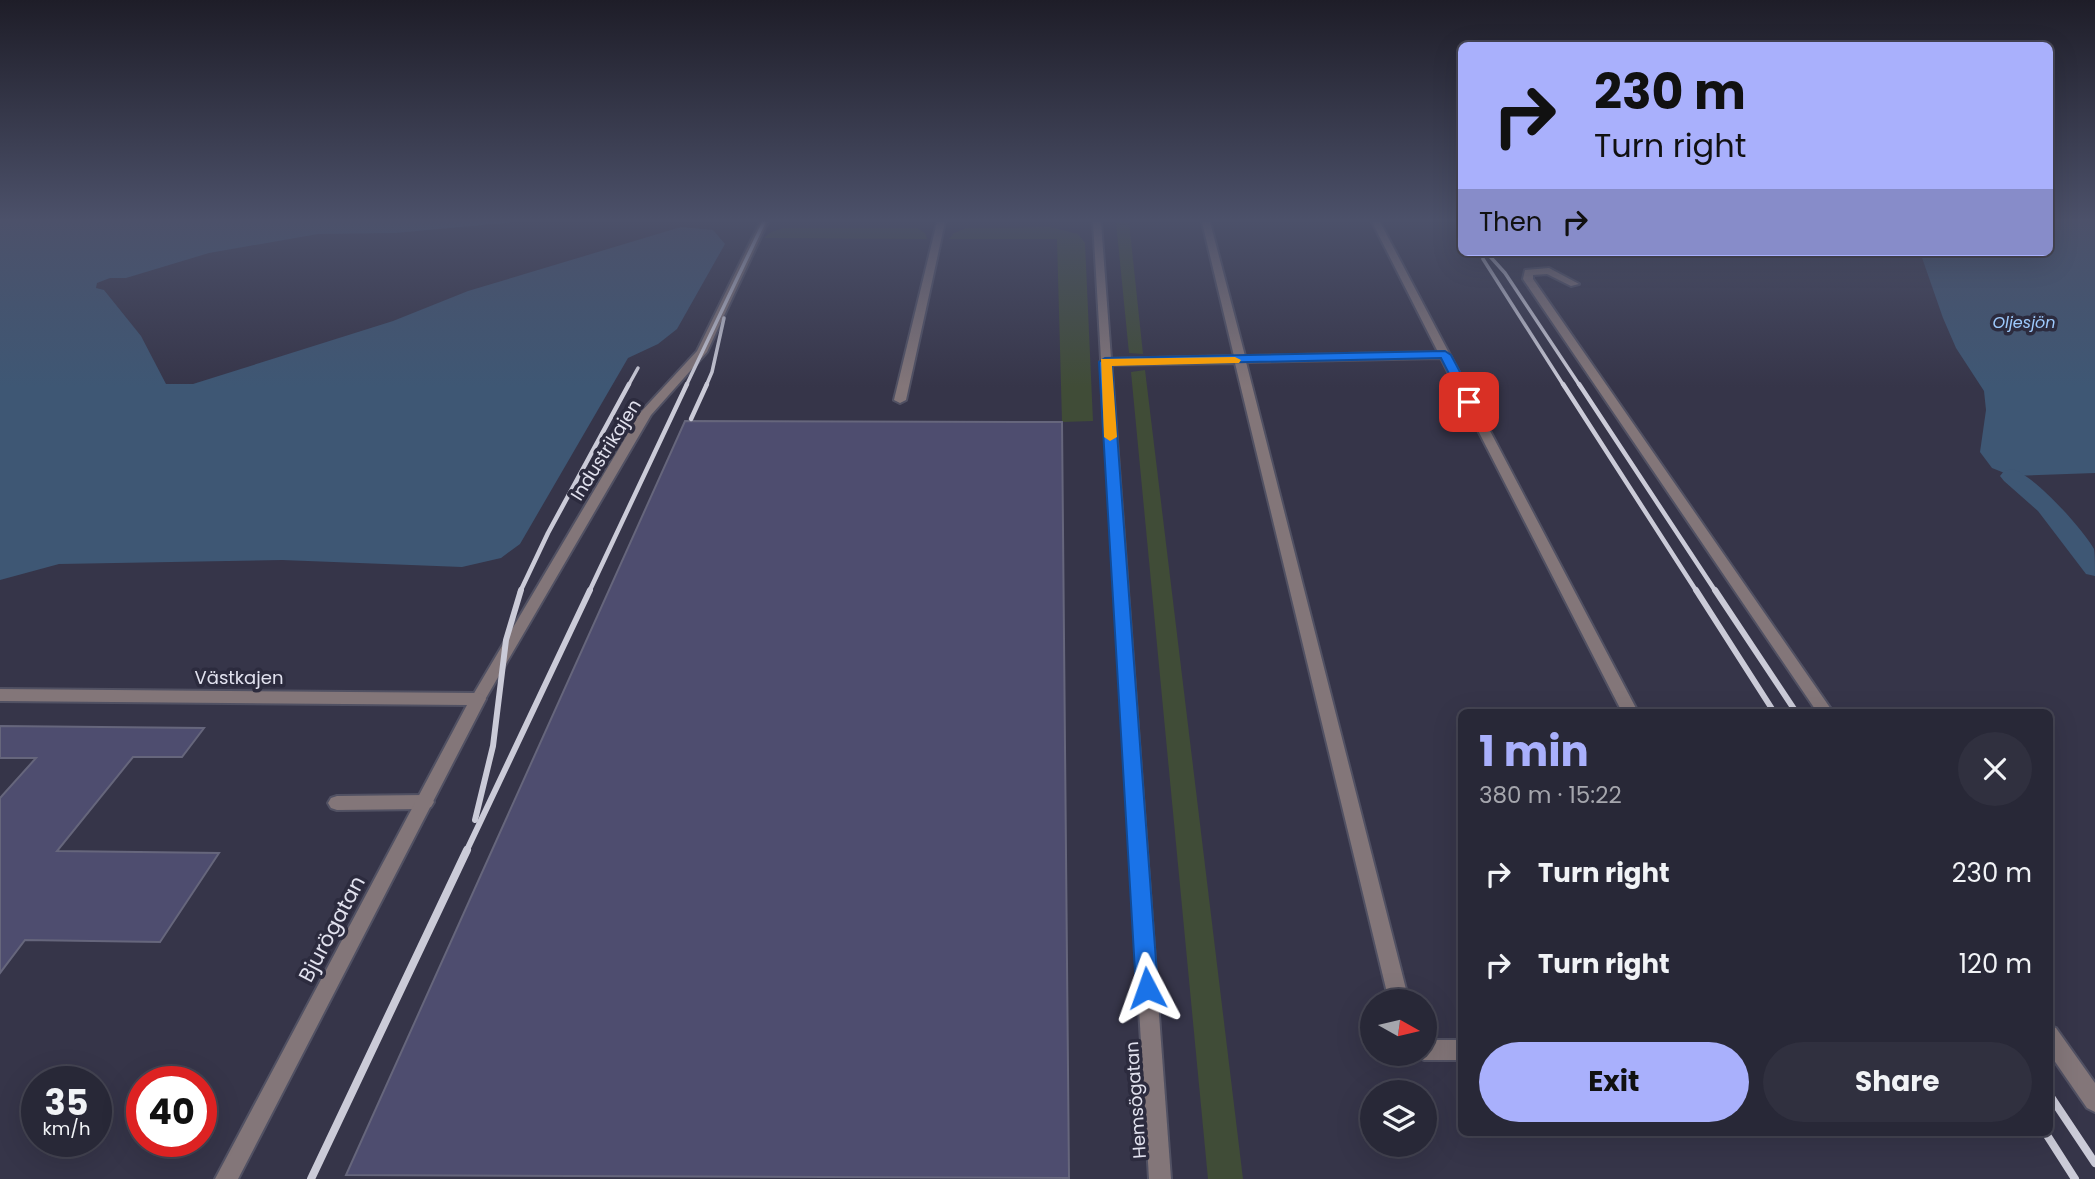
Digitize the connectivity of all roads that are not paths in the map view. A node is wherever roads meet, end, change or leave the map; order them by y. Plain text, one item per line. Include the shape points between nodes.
1 (738, 277) edge
2 (929, 277) edge
3 (1100, 277) edge
4 (1219, 277) edge
5 (1405, 277) edge
6 (1528, 277) edge
7 (1561, 277) edge
8 (1574, 284) dead end
9 (1445, 355) junction
10 (1239, 360) junction
11 (1105, 362) junction
12 (900, 400) dead end
13 (0, 695) edge
14 (478, 699) junction
15 (1628, 709) edge
16 (1823, 709) edge
17 (425, 802) junction
18 (337, 803) dead end
19 (1396, 989) edge
20 (2053, 1041) edge
21 (1437, 1050) edge
22 (1458, 1050) edge
23 (2095, 1101) edge
24 (226, 1179) edge
25 (1160, 1179) edge

1 - 14 street, Industrikajen via 702,352 646,413
2 - 12 street
3 - 11 street, Hemsögatan
4 - 10 street
5 - 9 street
6 - 16 street
7 - 8 street
9 - 10 street
9 - 15 street
10 - 11 street
10 - 19 street
11 - 25 street, Hemsögatan
13 - 14 street, Västkajen
14 - 17 street, Bjurögatan
17 - 18 street
17 - 24 street, Bjurögatan
20 - 23 street
21 - 22 street

